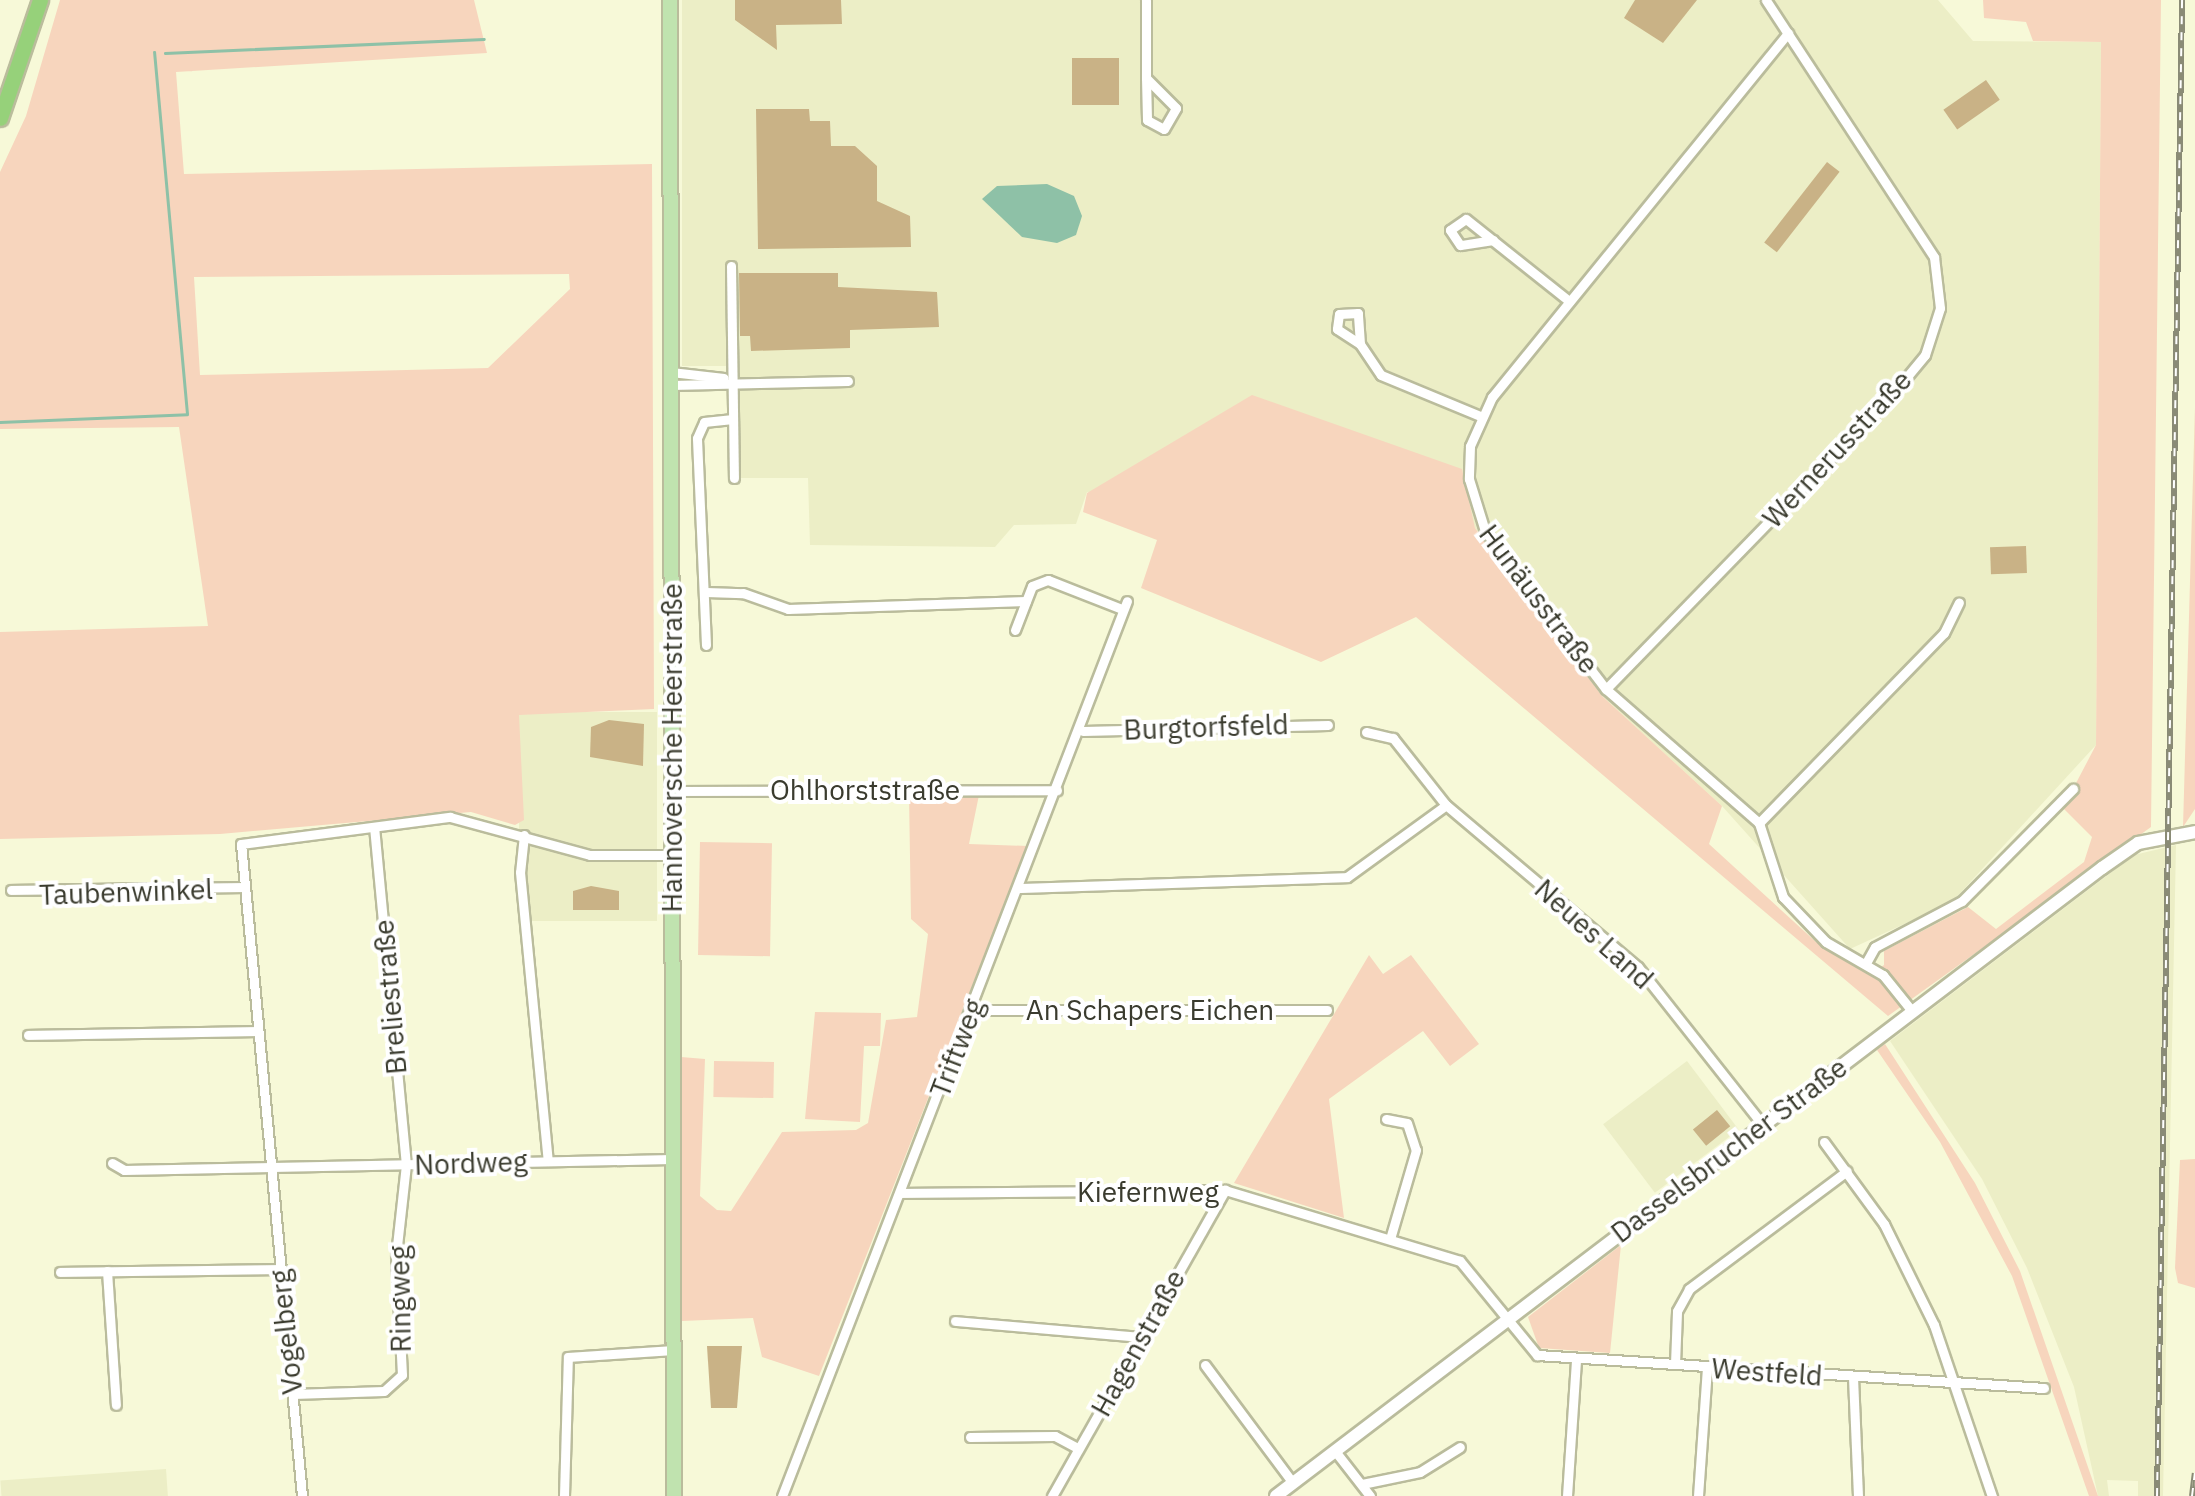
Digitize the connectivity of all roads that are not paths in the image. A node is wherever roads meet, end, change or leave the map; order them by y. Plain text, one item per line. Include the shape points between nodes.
1 (40, 0) edge
2 (670, 0) edge
3 (1146, 0) edge
4 (1766, 0) edge
5 (1788, 32) junction
6 (1146, 78) junction
7 (0, 118) edge
8 (1493, 240) dead end
9 (731, 266) dead end
10 (1569, 301) junction
11 (1360, 344) dead end
12 (671, 379) junction
13 (732, 380) junction
14 (848, 381) dead end
15 (1480, 416) junction
16 (733, 419) junction
17 (734, 478) dead end
18 (706, 592) junction
19 (1026, 601) junction
20 (1960, 602) dead end
21 (1015, 630) dead end
22 (706, 645) dead end
23 (1606, 689) junction
24 (1328, 725) dead end
25 (1083, 731) junction
26 (1366, 732) dead end
27 (2073, 789) dead end
28 (1057, 790) junction
29 (672, 791) junction
30 (1446, 805) junction
31 (1759, 822) junction
32 (374, 828) junction
33 (2195, 832) edge
34 (524, 835) junction
35 (672, 855) junction
36 (242, 887) junction
37 (1018, 888) junction
38 (11, 890) dead end
39 (1866, 963) junction
40 (972, 1010) junction
41 (1327, 1010) dead end
42 (1912, 1012) junction
43 (255, 1031) junction
44 (28, 1035) dead end
45 (1386, 1119) dead end
46 (1763, 1125) junction
47 (1824, 1142) dead end
48 (672, 1159) junction
49 (548, 1161) junction
50 (112, 1163) dead end
51 (406, 1165) junction
52 (270, 1168) junction
53 (1847, 1170) junction
54 (1225, 1190) junction
55 (900, 1193) junction
56 (1390, 1239) junction
57 (279, 1269) junction
58 (108, 1271) junction
59 (60, 1272) dead end
60 (955, 1321) dead end
61 (1505, 1322) junction
62 (1142, 1337) junction
63 (673, 1350) junction
64 (1576, 1359) junction
65 (1675, 1364) junction
66 (1204, 1365) dead end
67 (1706, 1368) junction
68 (1853, 1378) junction
69 (1959, 1383) junction
70 (2044, 1388) dead end
71 (293, 1394) junction
72 (116, 1405) dead end
73 (970, 1437) dead end
74 (1460, 1447) dead end
75 (1078, 1448) junction
76 (1336, 1451) junction
77 (1293, 1483) junction
78 (1362, 1484) junction
79 (302, 1496) edge
80 (564, 1496) edge
81 (674, 1496) edge
82 (782, 1496) edge
83 (1052, 1496) edge
84 (1276, 1496) edge
85 (1370, 1496) edge
86 (1567, 1496) edge
87 (1698, 1496) edge
88 (1858, 1496) edge
89 (1992, 1496) edge

1 - 7 highway
2 - 12 main road, Hannoversche Heerstraße
3 - 6 street
4 - 5 street, Wernerusstraße
5 - 10 street, Hunäusstraße
5 - 23 street, Wernerusstraße via 1934,257 1940,308 1926,354 1891,396
6 - 6 street via 1147,120 1164,129 1176,108
8 - 10 street
9 - 13 street
10 - 15 street, Hunäusstraße
11 - 15 street via 1381,375
12 - 13 street
12 - 29 main road, Hannoversche Heerstraße
13 - 14 street
13 - 16 street
15 - 23 street, Hunäusstraße via 1470,446 1475,510
16 - 17 street
16 - 18 street via 698,428 697,559
18 - 19 street via 743,593 788,609
18 - 22 street
19 - 21 street
19 - 25 street, Triftweg via 1032,586 1048,580 1124,605 1081,706
20 - 31 street via 1944,632
23 - 31 street
24 - 25 street, Burgtorfsfeld
25 - 28 street, Triftweg
26 - 30 street, Neues Land via 1392,738
27 - 39 street via 1962,901 1875,946
28 - 29 street, Ohlhorststraße
28 - 37 street, Triftweg
29 - 35 main road, Hannoversche Heerstraße
30 - 37 street via 1347,877
30 - 46 street, Neues Land via 1638,968
31 - 39 street via 1783,896 1826,942
32 - 34 street via 450,818
32 - 36 street, Vogelberg via 241,844
32 - 51 street, Breliestraße
33 - 42 street, Dasselsbrucher Straße via 2138,843
34 - 35 street via 590,855
34 - 49 street via 520,872
35 - 48 main road, Hannoversche Heerstraße
36 - 38 street, Taubenwinkel
36 - 43 street, Vogelberg
37 - 40 street, Triftweg
39 - 42 street
40 - 41 street, An Schapers Eichen
40 - 55 street, Triftweg
42 - 46 street, Dasselsbrucher Straße
43 - 44 street
43 - 52 street, Vogelberg
45 - 56 street via 1407,1123 1416,1150
46 - 61 street, Dasselsbrucher Straße
47 - 53 street
48 - 49 street, Nordweg
48 - 63 main road, Hannoversche Heerstraße
49 - 51 street, Nordweg
50 - 52 street via 124,1170
51 - 52 street, Nordweg
51 - 71 street, Ringweg via 396,1386
52 - 57 street, Vogelberg
53 - 65 street via 1690,1289 1677,1311
53 - 69 street via 1884,1224
54 - 55 street, Kiefernweg
54 - 56 street, Kiefernweg
54 - 62 street, Hagenstraße
55 - 82 street, Triftweg
56 - 61 street, Kiefernweg via 1460,1261
57 - 58 street
57 - 71 street, Vogelberg
58 - 59 street
58 - 72 street
60 - 62 street
61 - 64 street, Westfeld via 1538,1355
61 - 76 street, Dasselsbrucher Straße
62 - 75 street, Hagenstraße
63 - 80 street via 568,1358
63 - 81 main road, Hannoversche Heerstraße
64 - 65 street, Westfeld
64 - 86 street
65 - 67 street, Westfeld
66 - 77 street
67 - 68 street, Westfeld
67 - 87 street
68 - 69 street, Westfeld
68 - 88 street
69 - 70 street, Westfeld
69 - 89 street
71 - 79 street, Vogelberg
73 - 75 street via 1056,1436
74 - 78 street via 1420,1472
75 - 83 street, Hagenstraße
76 - 77 street, Dasselsbrucher Straße
76 - 78 street
77 - 84 street, Dasselsbrucher Straße
78 - 85 street

